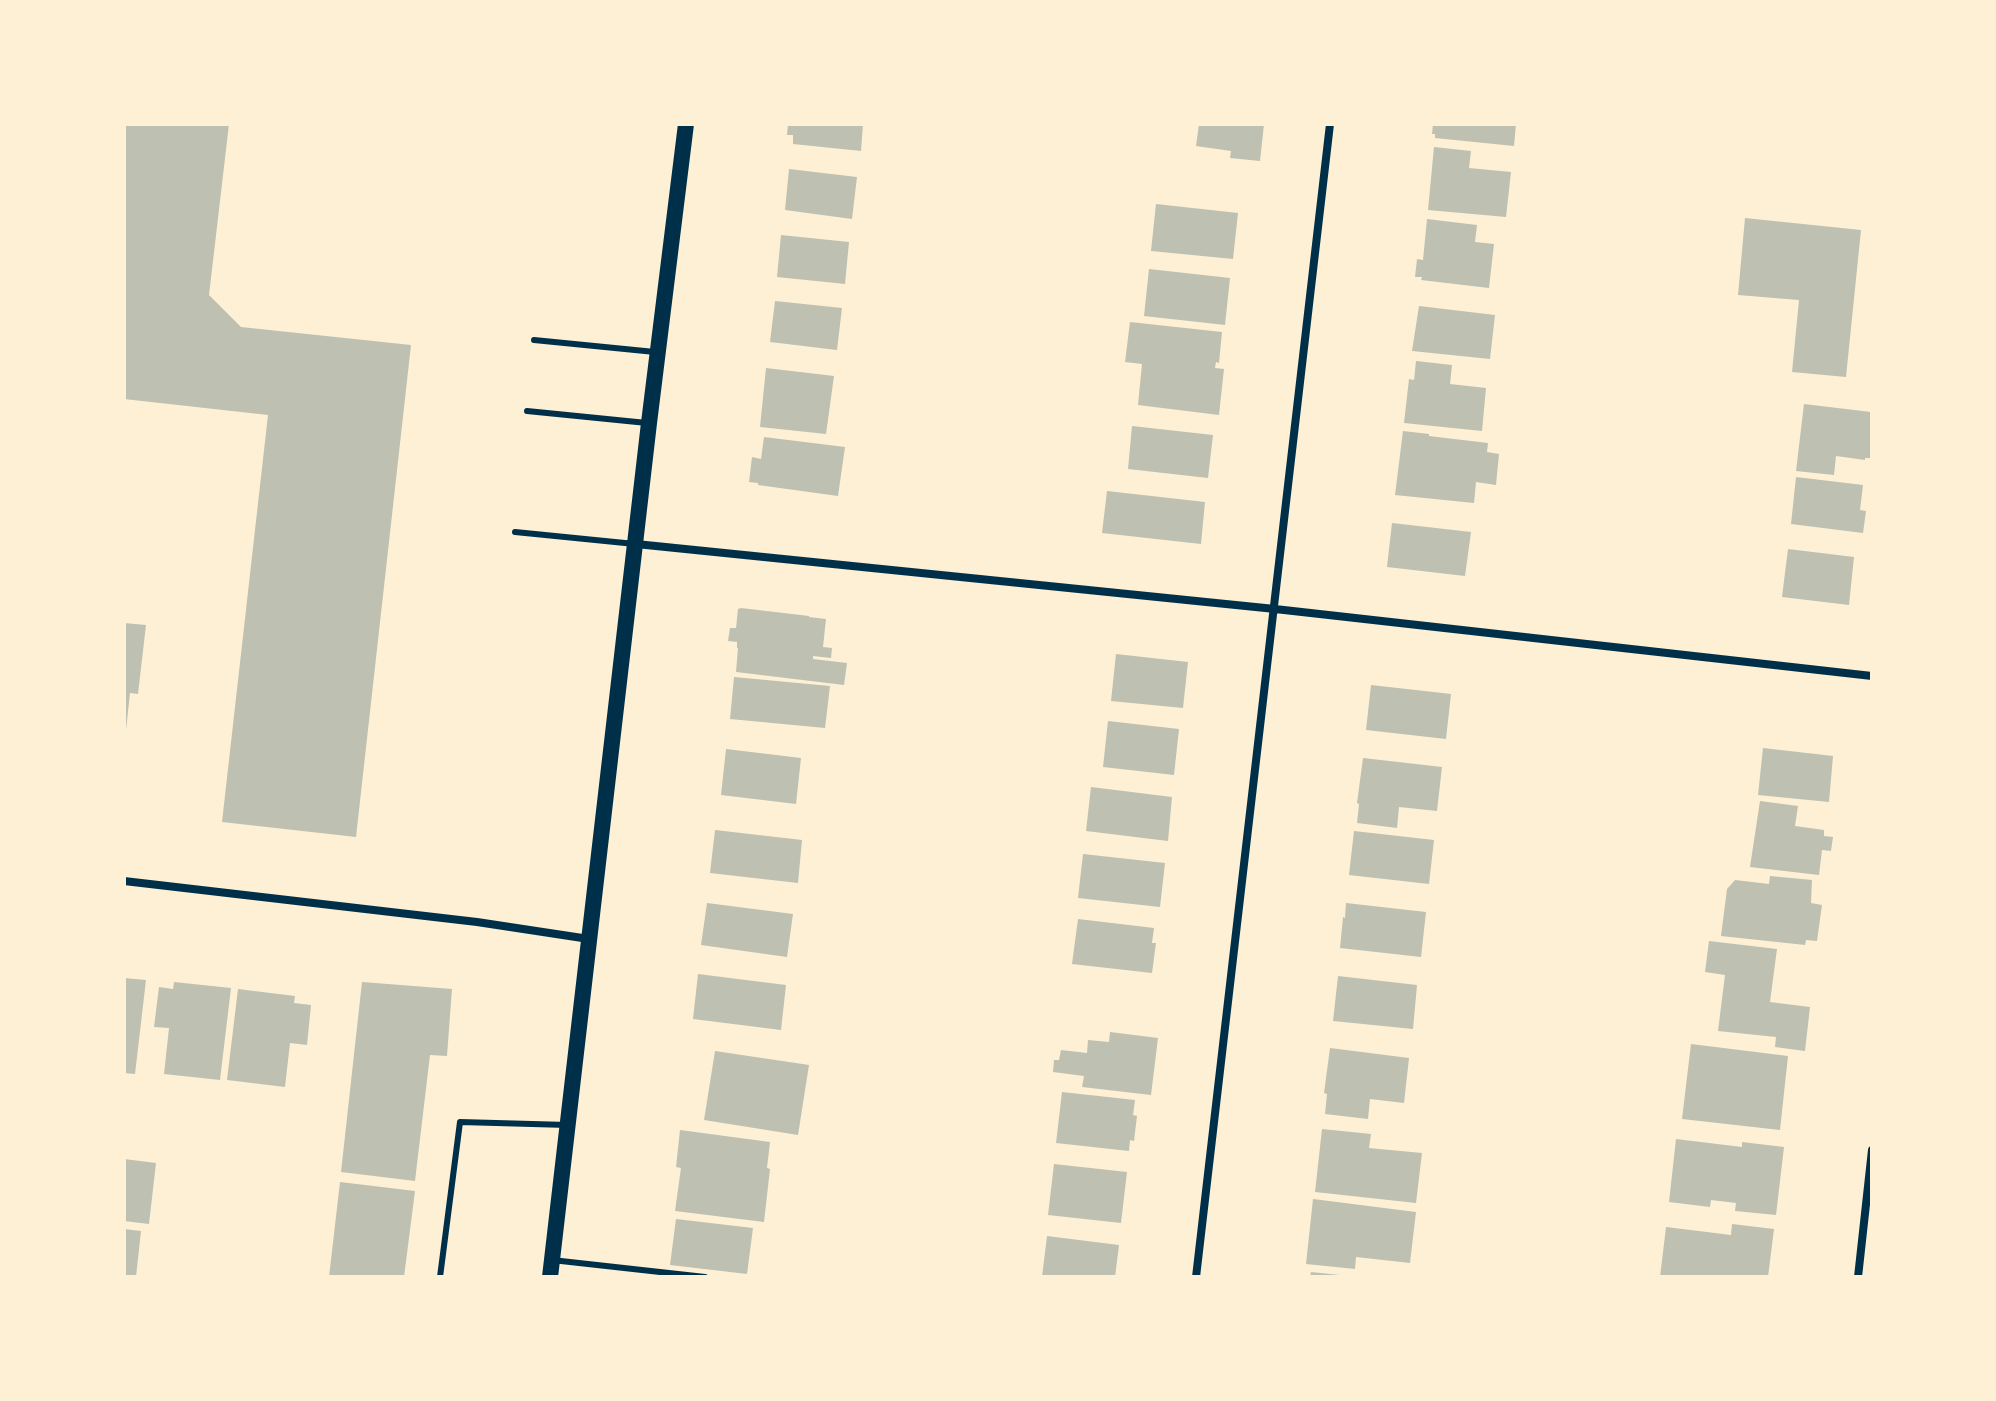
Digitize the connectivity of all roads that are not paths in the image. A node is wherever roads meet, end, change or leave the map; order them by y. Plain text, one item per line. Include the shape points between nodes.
1 (686, 124) edge
2 (1330, 124) edge
3 (534, 340) dead end
4 (658, 352) junction
5 (527, 411) dead end
6 (649, 423) junction
7 (515, 532) dead end
8 (635, 544) junction
9 (1275, 609) junction
10 (1872, 676) edge
11 (124, 881) edge
12 (589, 939) junction
13 (568, 1125) junction
14 (1872, 1150) edge
15 (552, 1260) junction
16 (440, 1277) edge
17 (550, 1277) edge
18 (705, 1277) edge
19 (1196, 1277) edge
20 (1858, 1277) edge

1 - 4 main road
2 - 9 street
3 - 4 lane
4 - 6 main road
5 - 6 lane
6 - 8 main road
7 - 8 lane
8 - 9 street
8 - 12 main road
9 - 10 street
9 - 19 street
11 - 12 street
12 - 13 main road
13 - 15 main road
13 - 16 lane via 460,1122
14 - 20 street
15 - 17 main road
15 - 18 lane

